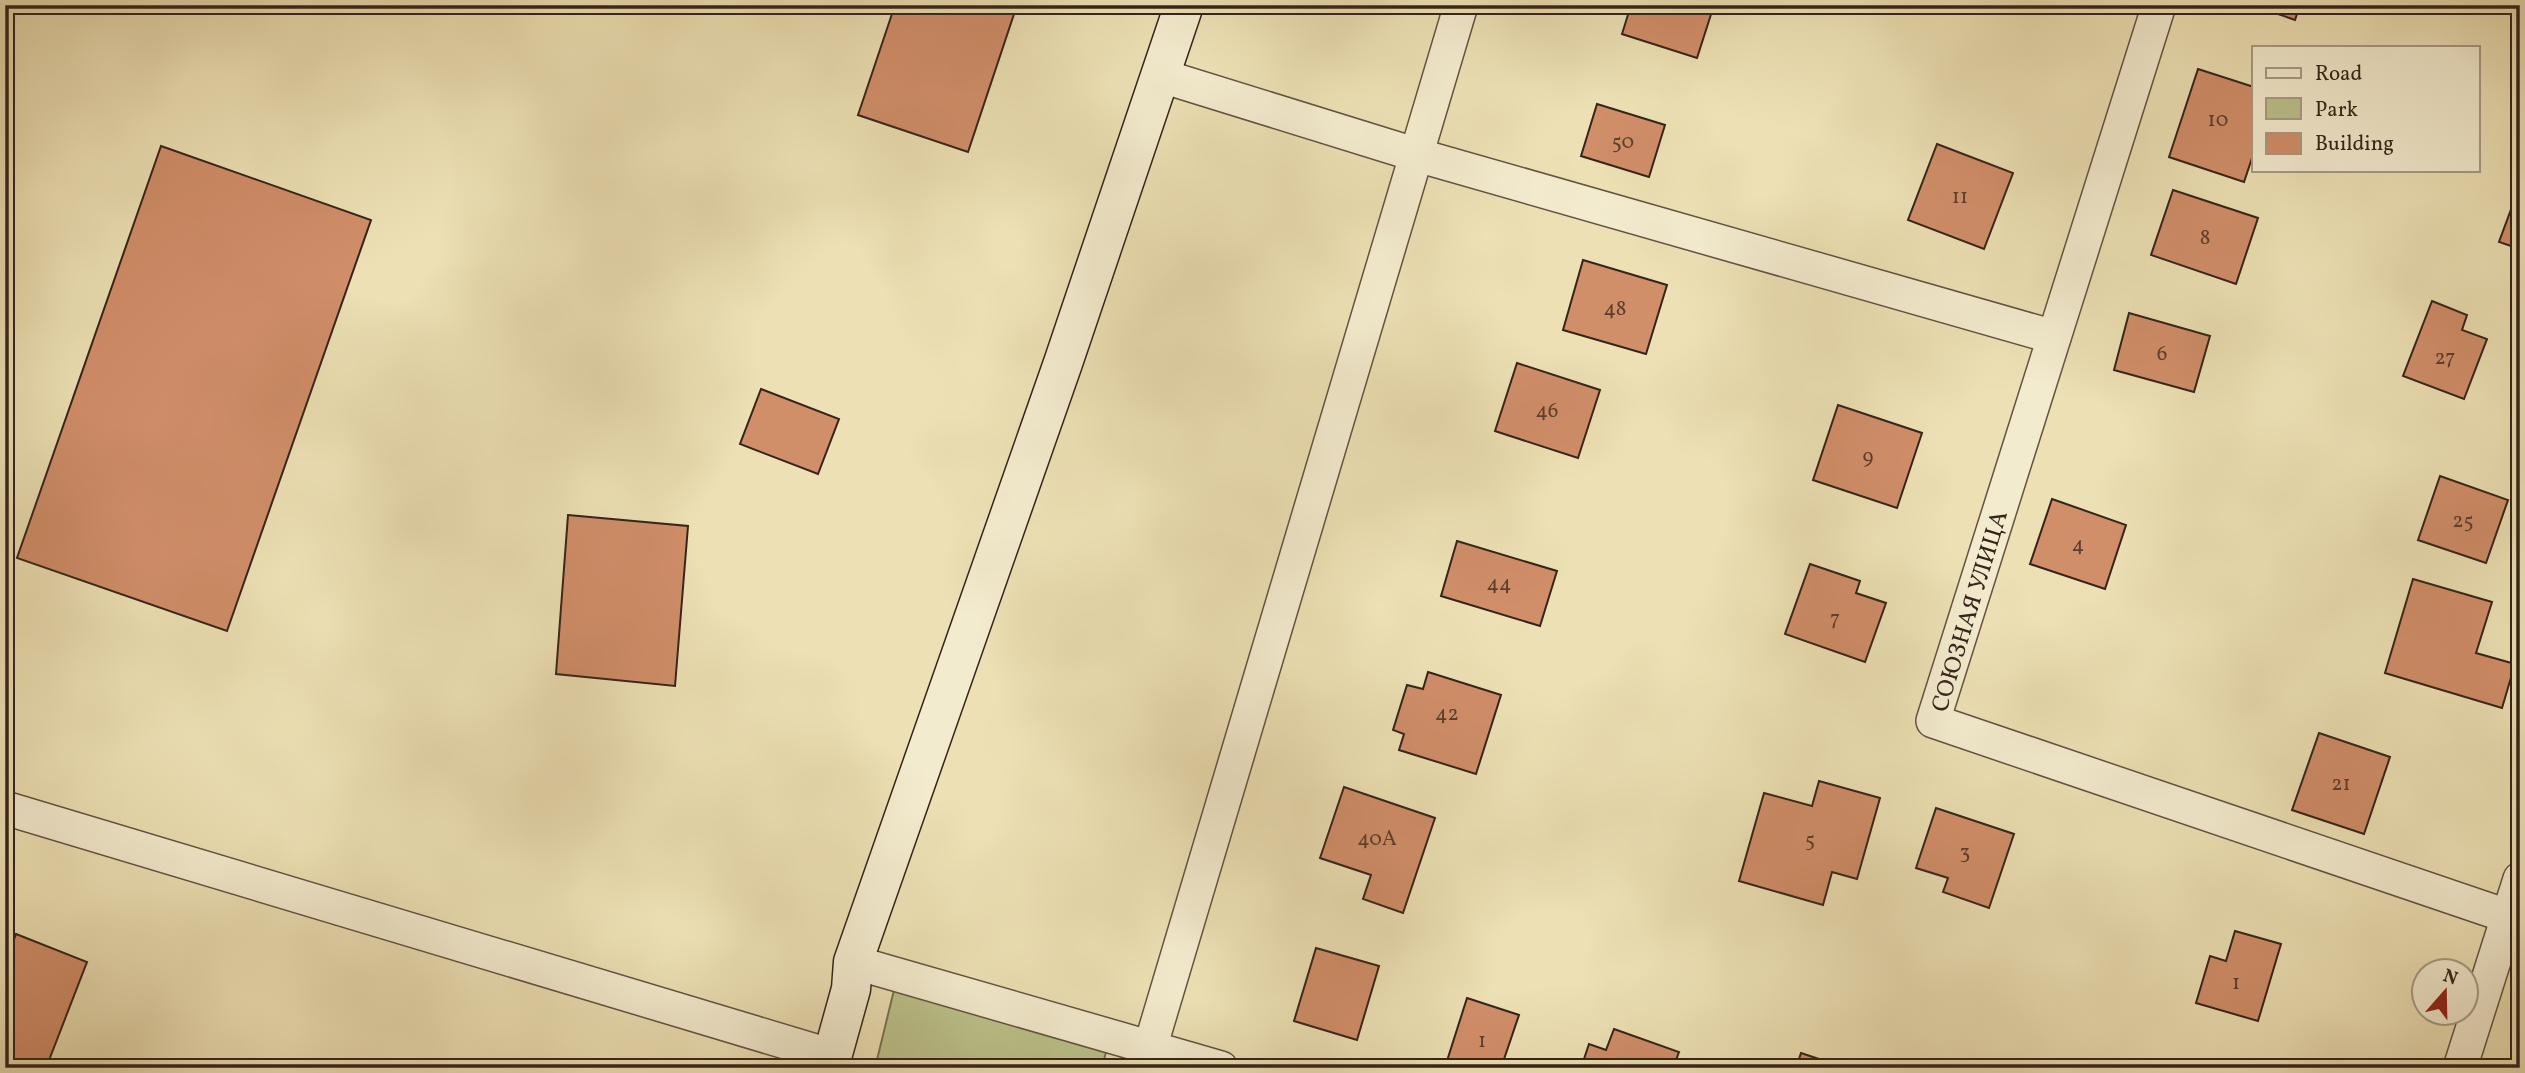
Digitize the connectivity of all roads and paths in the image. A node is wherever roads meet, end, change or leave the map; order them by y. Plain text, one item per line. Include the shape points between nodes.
1 (1184, 5) edge
2 (1461, 5) edge
3 (2159, 5) edge
4 (1162, 76) junction
5 (1417, 155) junction
6 (2054, 337) junction
7 (5, 808) edge
8 (2520, 879) edge
9 (2507, 916) junction
10 (853, 962) junction
11 (1147, 1057) edge
12 (830, 1062) edge
13 (1221, 1068) edge
14 (2460, 1068) edge

1 - 4 main road
2 - 5 street
3 - 6 street, СОЮЗНАЯ УЛИЦА
4 - 5 street
4 - 10 main road
5 - 6 street
5 - 11 street
6 - 9 street, СОЮЗНАЯ УЛИЦА via 1933,721
7 - 12 street
8 - 9 street
9 - 14 street
10 - 11 street
10 - 12 main road via 851,989
11 - 13 street

